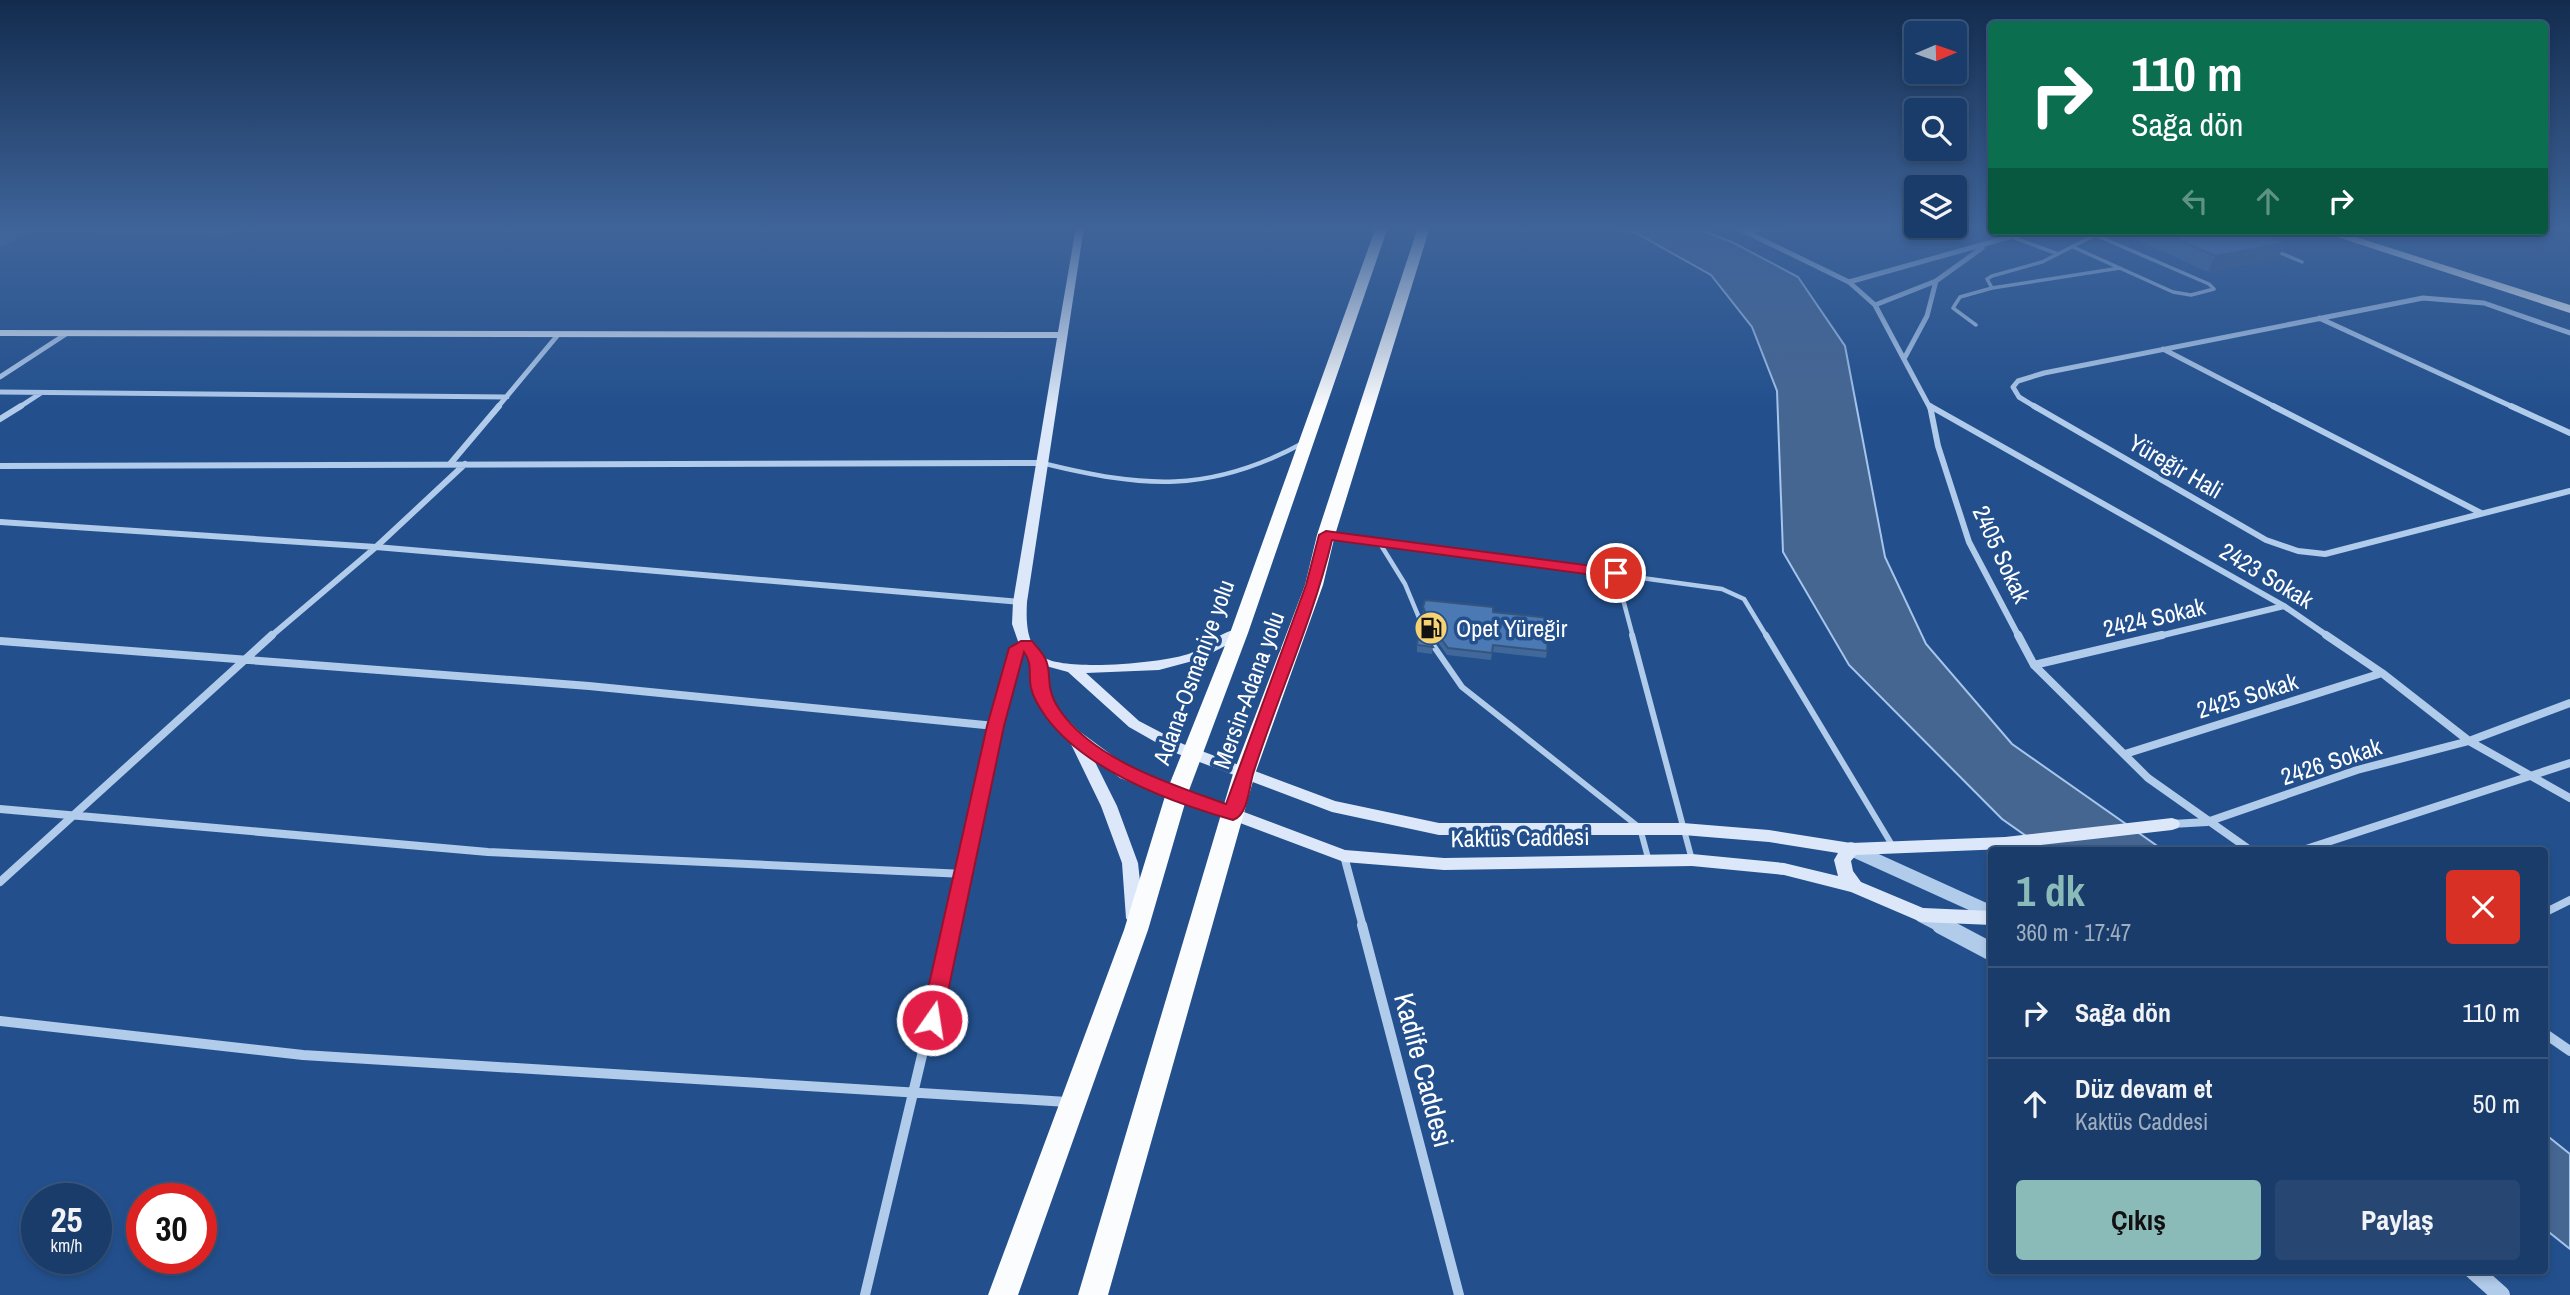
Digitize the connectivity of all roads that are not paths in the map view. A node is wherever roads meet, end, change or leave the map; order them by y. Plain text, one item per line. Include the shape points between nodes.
1 (1069, 287) edge
2 (1360, 287) edge
3 (1405, 287) edge
4 (1855, 287) edge
5 (1920, 287) edge
6 (1934, 287) edge
7 (1996, 287) edge
8 (2164, 287) edge
9 (2212, 287) edge
10 (2502, 287) edge
11 (2531, 287) edge
12 (1992, 288) joint
13 (2570, 300) edge
14 (1875, 305) junction
15 (2570, 309) edge
16 (2318, 318) junction
17 (1976, 325) dead end
18 (0, 333) edge
19 (2570, 333) edge
20 (66, 334) junction
21 (1061, 335) junction
22 (558, 337) junction
23 (2162, 349) junction
24 (1905, 357) junction
25 (0, 377) edge
26 (0, 392) edge
27 (42, 393) junction
28 (507, 397) junction
29 (1930, 406) junction
30 (0, 419) edge
31 (2570, 433) edge
32 (1305, 442) junction
33 (1042, 463) junction
34 (450, 464) junction
35 (466, 464) junction
36 (0, 466) edge
37 (2570, 491) edge
38 (2481, 513) junction
39 (0, 522) edge
40 (1326, 535) junction
41 (1379, 542) junction
42 (376, 547) junction
43 (1616, 573) junction
44 (1020, 603) junction
45 (2284, 606) junction
46 (1239, 633) junction
47 (0, 641) edge
48 (1026, 644) junction
49 (242, 660) junction
50 (1038, 660) junction
51 (2034, 665) junction
52 (1073, 669) junction
53 (2382, 673) junction
54 (2570, 703) edge
55 (995, 726) junction
56 (1074, 735) junction
57 (2469, 741) junction
58 (1193, 753) junction
59 (2124, 754) junction
60 (2570, 763) edge
61 (1244, 774) junction
62 (2533, 774) junction
63 (1177, 793) junction
64 (2570, 798) edge
65 (0, 809) edge
66 (1233, 814) junction
67 (72, 815) junction
68 (2207, 822) junction
69 (2172, 824) joint
70 (1640, 828) junction
71 (1683, 829) junction
72 (2245, 847) edge
73 (2312, 847) edge
74 (1894, 848) junction
75 (1851, 849) junction
76 (1344, 856) junction
77 (1649, 859) junction
78 (1692, 860) junction
79 (965, 874) junction
80 (0, 882) edge
81 (1855, 887) junction
82 (2570, 900) edge
83 (2548, 911) edge
84 (1988, 913) edge
85 (1921, 915) junction
86 (1988, 915) edge
87 (1136, 930) junction
88 (1988, 950) edge
89 (0, 1021) edge
90 (2548, 1036) edge
91 (2570, 1051) edge
92 (915, 1093) junction
93 (1071, 1102) junction
94 (2477, 1274) edge
95 (865, 1295) edge
96 (1003, 1295) edge
97 (1093, 1295) edge
98 (1460, 1295) edge
99 (2501, 1295) edge

1 - 21 main road
2 - 32 highway, Adana-Osmaniye yolu
3 - 40 highway, Mersin-Adana yolu
4 - 14 street, 2405 Sokak
5 - 14 street
6 - 24 street via 1927,316
7 - 12 lane
8 - 9 lane via 2192,295
10 - 15 highway
11 - 13 highway
12 - 17 lane via 1966,294 1954,303 1956,313
14 - 24 street, 2405 Sokak
16 - 19 street, Yüreğir Hali via 2423,298 2460,299
16 - 23 street, Yüreğir Hali
16 - 31 street
18 - 20 main road
20 - 22 main road
20 - 25 street
21 - 22 main road
21 - 33 main road
22 - 28 street
23 - 38 street
23 - 38 street, Yüreğir Hali via 2044,373 2013,387 2019,397 2254,533 2298,551 2325,554
24 - 29 street, 2405 Sokak
26 - 27 street
27 - 28 street
27 - 30 street
28 - 34 street
29 - 45 street, 2423 Sokak
29 - 51 street, 2405 Sokak via 1969,542
32 - 33 lane via 1244,472 1181,483 1135,482
32 - 46 highway, Adana-Osmaniye yolu
33 - 35 street
33 - 44 main road
34 - 35 street
34 - 36 street
35 - 42 street
37 - 38 street, Yüreğir Hali
39 - 42 street
40 - 41 lane
40 - 61 highway, Mersin-Adana yolu via 1314,585
41 - 43 lane
41 - 70 lane via 1405,584 1426,635 1462,687
42 - 44 street
42 - 49 street
43 - 71 lane
43 - 74 lane via 1722,589 1744,598
44 - 48 main road via 1019,624
45 - 51 street, 2424 Sokak
45 - 53 street, 2423 Sokak
46 - 52 main road via 1195,656 1159,666
46 - 58 highway, Adana-Osmaniye yolu
47 - 49 street
48 - 50 main road
48 - 55 street via 1015,652
49 - 55 street via 589,686
49 - 67 street
50 - 52 main road
50 - 56 main road via 1040,690 1053,714
51 - 59 street, 2405 Sokak
52 - 58 main road via 1134,724
53 - 57 street, 2423 Sokak
53 - 59 street, 2425 Sokak
54 - 57 street, 2426 Sokak
55 - 79 street
56 - 63 main road, Kaktüs Caddesi via 1126,774
56 - 87 main road via 1109,806 1130,863
57 - 62 street, 2423 Sokak
57 - 68 street, 2426 Sokak via 2357,770
58 - 61 main road
58 - 63 highway, Adana-Osmaniye yolu
59 - 68 street, 2405 Sokak
60 - 62 street
61 - 66 highway, Mersin-Adana yolu
61 - 70 main road via 1332,806 1439,829
62 - 64 street, 2423 Sokak
62 - 73 street
63 - 66 main road, Kaktüs Caddesi
63 - 87 highway, Adana-Osmaniye yolu
65 - 67 street
66 - 76 main road, Kaktüs Caddesi
66 - 97 highway, Mersin-Adana yolu
67 - 79 street via 488,852
67 - 80 street
68 - 69 street, 2426 Sokak
68 - 72 street, 2405 Sokak
69 - 74 main road via 2005,843
70 - 71 main road
70 - 77 lane
71 - 75 main road
71 - 78 lane
74 - 75 main road
75 - 81 main road via 1842,860
75 - 84 street
76 - 77 main road, Kaktüs Caddesi via 1444,864
76 - 98 street, Kadife Caddesi
77 - 78 main road, Kaktüs Caddesi
78 - 81 main road, Kaktüs Caddesi via 1784,869
79 - 92 street
81 - 85 main road, Kaktüs Caddesi
82 - 83 street
85 - 86 main road
85 - 88 street
87 - 93 highway, Adana-Osmaniye yolu
89 - 92 street via 303,1055
90 - 91 street
92 - 93 street
92 - 95 street
93 - 96 highway, Adana-Osmaniye yolu
94 - 99 street

